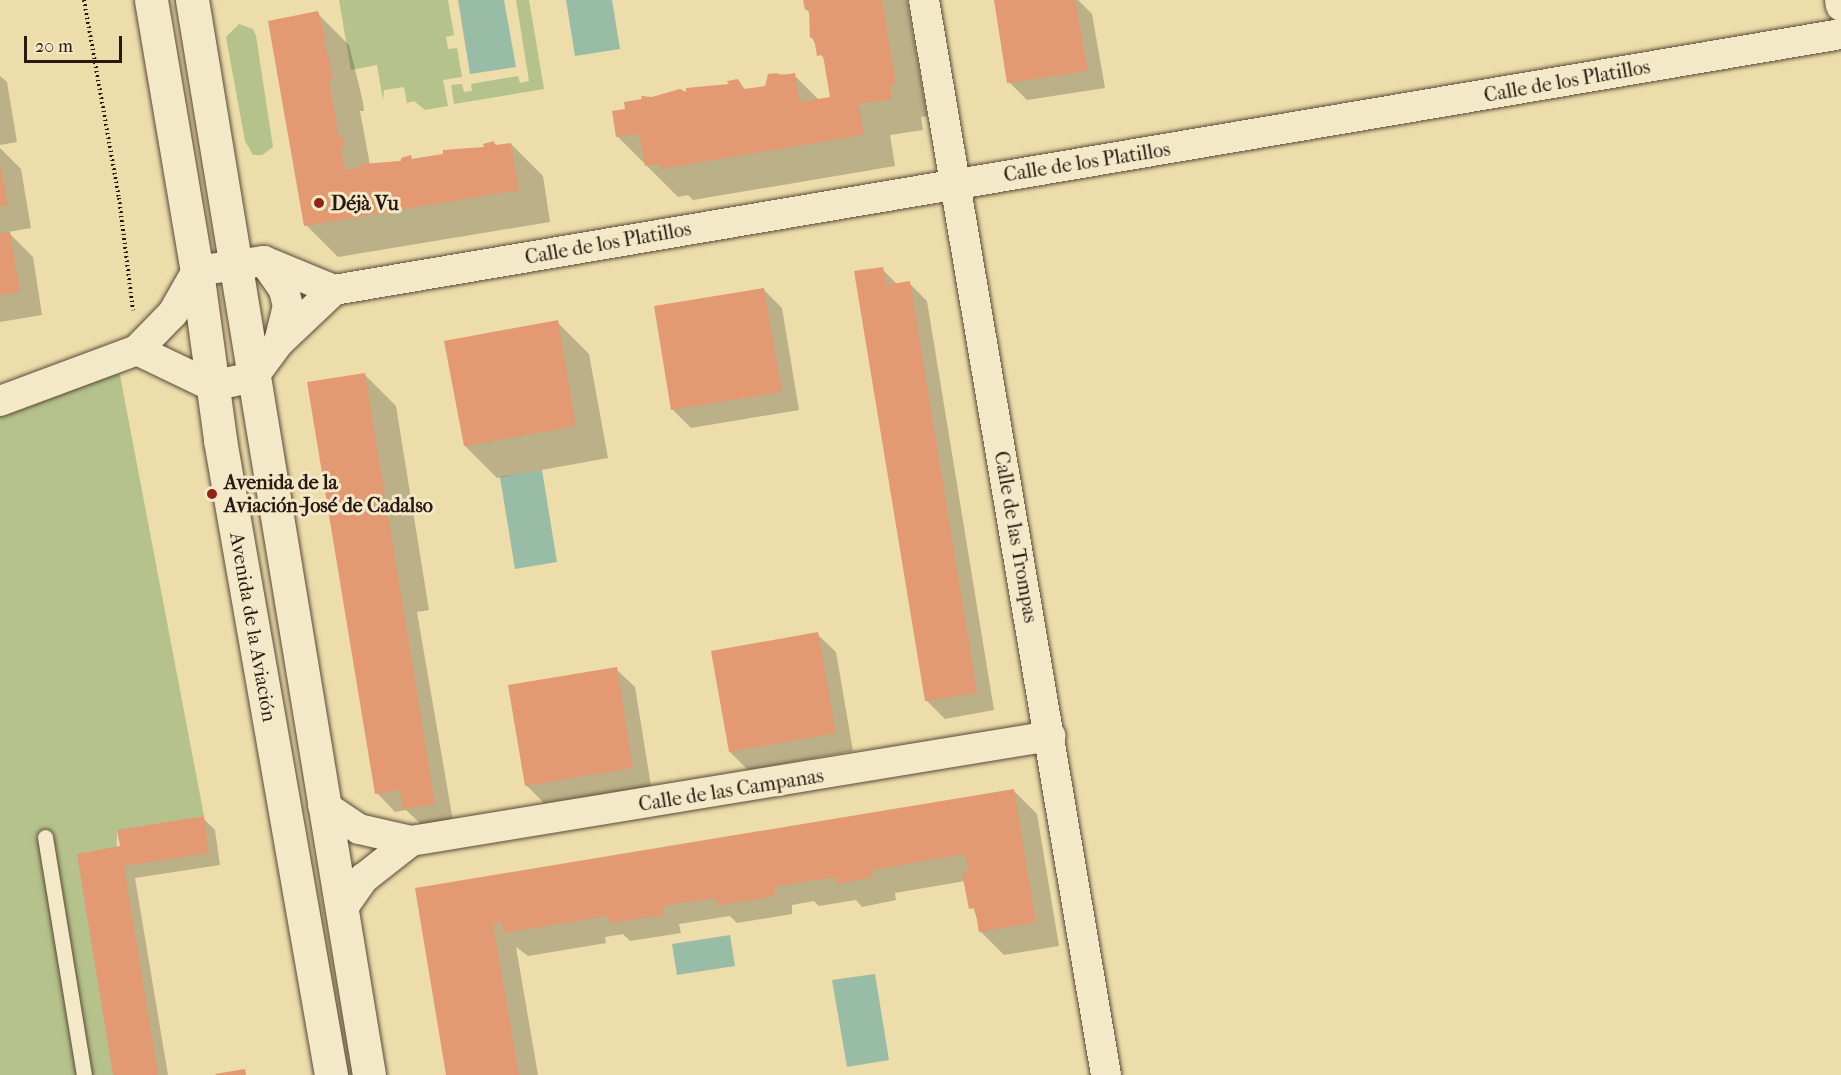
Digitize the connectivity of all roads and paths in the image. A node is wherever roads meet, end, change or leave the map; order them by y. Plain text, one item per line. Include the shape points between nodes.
1 (84, 0) edge
2 (151, 0) edge
3 (192, 0) edge
4 (924, 0) edge
5 (1840, 0) edge
6 (1841, 6) edge
7 (1841, 34) edge
8 (955, 183) junction
9 (250, 263) junction
10 (197, 271) junction
11 (334, 290) junction
12 (279, 342) junction
13 (138, 350) junction
14 (253, 377) junction
15 (212, 386) junction
16 (0, 401) edge
17 (1050, 736) junction
18 (323, 805) junction
19 (45, 837) dead end
20 (411, 842) junction
21 (342, 909) junction
22 (84, 1075) edge
23 (331, 1075) edge
24 (369, 1075) edge
25 (1106, 1075) edge

1 - 13 path via 119,198
2 - 10 main road, Avenida de la Aviación
3 - 9 main road, Avenida de la Aviación
4 - 8 street, Calle de las Trompas
5 - 6 street
7 - 8 street, Calle de los Platillos
8 - 11 street, Calle de los Platillos
8 - 17 street, Calle de las Trompas
9 - 10 street
9 - 11 street
9 - 12 street via 284,290 288,306
9 - 14 main road, Avenida de la Aviación
10 - 13 street via 173,313
10 - 15 main road, Avenida de la Aviación
11 - 12 street
12 - 14 street
13 - 15 street
13 - 16 street
14 - 15 street
14 - 18 main road, Avenida de la Aviación
15 - 23 main road, Avenida de la Aviación
17 - 20 street, Calle de las Campanas
17 - 25 street, Calle de las Trompas
18 - 20 street, Calle de las Campanas via 359,829
18 - 21 main road, Avenida de la Aviación
19 - 22 lane
20 - 21 street, Calle de las Campanas via 364,878
21 - 24 main road, Avenida de la Aviación

